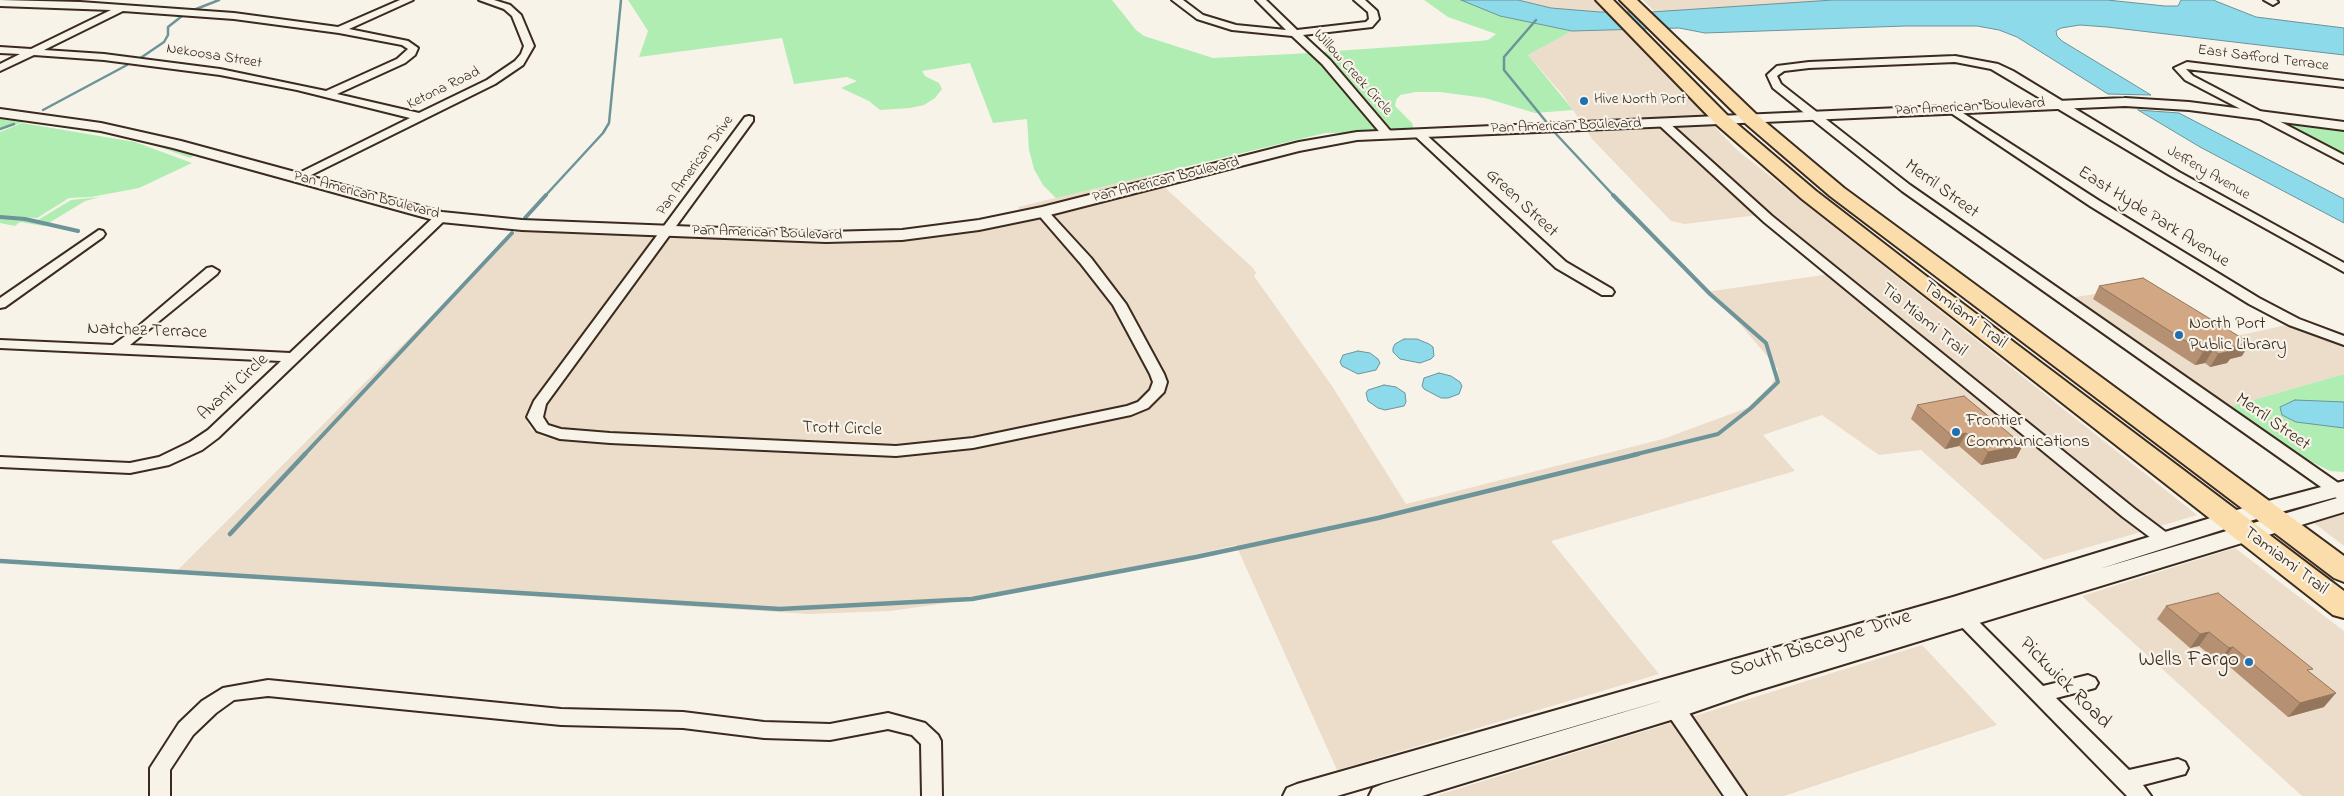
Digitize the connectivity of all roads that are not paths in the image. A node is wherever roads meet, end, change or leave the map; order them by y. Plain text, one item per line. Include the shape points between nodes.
1 (91, 0) edge
2 (408, 0) edge
3 (484, 0) edge
4 (1177, 0) edge
5 (1261, 0) edge
6 (1359, 0) edge
7 (0, 3) edge
8 (1608, 3) edge
9 (1631, 3) edge
10 (80, 5) junction
11 (124, 8) junction
12 (339, 30) junction
13 (1295, 33) junction
14 (0, 50) edge
15 (33, 52) junction
16 (0, 68) edge
17 (2344, 84) edge
18 (328, 94) junction
19 (2057, 104) junction
20 (1952, 109) junction
21 (0, 113) edge
22 (2255, 114) junction
23 (1812, 115) junction
24 (420, 117) junction
25 (749, 119) dead end
26 (1751, 119) junction
27 (1723, 121) junction
28 (1664, 124) junction
29 (2344, 126) edge
30 (1418, 132) junction
31 (1387, 134) junction
32 (2344, 160) edge
33 (298, 177) junction
34 (1042, 212) junction
35 (441, 217) junction
36 (667, 231) junction
37 (99, 234) dead end
38 (2344, 268) edge
39 (212, 271) dead end
40 (1607, 292) dead end
41 (0, 304) edge
42 (2344, 341) edge
43 (0, 344) edge
44 (116, 349) junction
45 (293, 357) junction
46 (0, 462) edge
47 (2342, 494) edge
48 (2271, 517) junction
49 (2239, 527) junction
50 (2165, 540) junction
51 (2344, 571) edge
52 (2344, 607) edge
53 (1959, 612) junction
54 (2088, 683) dead end
55 (2040, 694) junction
56 (1668, 699) junction
57 (2178, 768) dead end
58 (2125, 780) junction
59 (160, 796) edge
60 (932, 796) edge
61 (1297, 796) edge
62 (1383, 796) edge
63 (1736, 796) edge
64 (2141, 796) edge

1 - 10 street
2 - 12 street
3 - 24 street, Ketona Road via 502,4 514,12 528,42 526,54 519,64 500,77
4 - 13 street, Willow Creek Circle via 1200,17 1235,28
5 - 13 street, Willow Creek Circle
6 - 13 street, Willow Creek Circle via 1372,11 1374,19 1369,25
7 - 10 street
8 - 27 main road, Tamiami Trail
9 - 26 main road, Tamiami Trail
10 - 11 street
11 - 12 street via 234,16
11 - 15 street
12 - 18 street via 405,43 414,50 408,58
13 - 31 street, Willow Creek Circle via 1326,62
14 - 15 street, Nekoosa Street
15 - 16 street
15 - 18 street, Nekoosa Street via 185,67
17 - 22 street, East Safford Terrace via 2198,66 2179,68 2189,78
18 - 24 street, Nekoosa Street
19 - 20 street, Pan American Boulevard
19 - 22 street, Pan American Boulevard via 2154,102
19 - 23 street, Merril Street via 2002,70 1966,60 1810,65 1777,70 1772,76 1774,82
19 - 38 street, Jeffery Avenue
20 - 23 street, Pan American Boulevard
20 - 42 street, East Hyde Park Avenue via 2094,203 2254,300 2294,322
21 - 33 street, Pan American Boulevard via 139,135
22 - 29 street, Pan American Boulevard
22 - 32 street
23 - 26 street, Pan American Boulevard
23 - 47 street, Merril Street via 1954,223
24 - 33 street, Ketona Road
25 - 36 street, Pan American Drive
26 - 27 street, Pan American Boulevard
26 - 48 main road, Tamiami Trail via 1888,232
27 - 28 street, Pan American Boulevard
27 - 49 main road, Tamiami Trail via 1875,247
28 - 30 street, Pan American Boulevard
28 - 50 street, Tia Miami Trail via 1768,219
30 - 31 street, Pan American Boulevard
30 - 40 street, Green Street via 1561,265
31 - 34 street, Pan American Boulevard via 1322,142
33 - 35 street, Pan American Boulevard
34 - 36 street, Pan American Boulevard via 979,225 879,236
34 - 36 street, Trott Circle via 1120,304 1157,374 1160,382 1157,392 1143,405 973,443 896,451 610,438 560,434 542,428 535,418 539,404
35 - 36 street, Pan American Boulevard via 522,225
35 - 45 street, Avanti Circle
37 - 41 street
39 - 44 street
43 - 44 street, Natchez Terrace
44 - 45 street, Natchez Terrace
45 - 46 street, Avanti Circle via 213,434 163,461 130,468
47 - 48 street, South Biscayne Drive
48 - 49 street, South Biscayne Drive
48 - 51 main road, Tamiami Trail
49 - 50 street, South Biscayne Drive
49 - 52 main road, Tamiami Trail
49 - 53 street, South Biscayne Drive
50 - 53 street, South Biscayne Drive
53 - 55 street, Pickwick Road
53 - 56 street, South Biscayne Drive
54 - 55 street
55 - 58 street, Pickwick Road
56 - 61 street, South Biscayne Drive via 1568,716
56 - 62 street, South Biscayne Drive
56 - 63 street
57 - 58 street
58 - 64 street, Pickwick Road
59 - 60 street via 160,768 186,729 230,693 268,688 561,717 683,720 764,730 830,732 888,721 918,729 931,741

